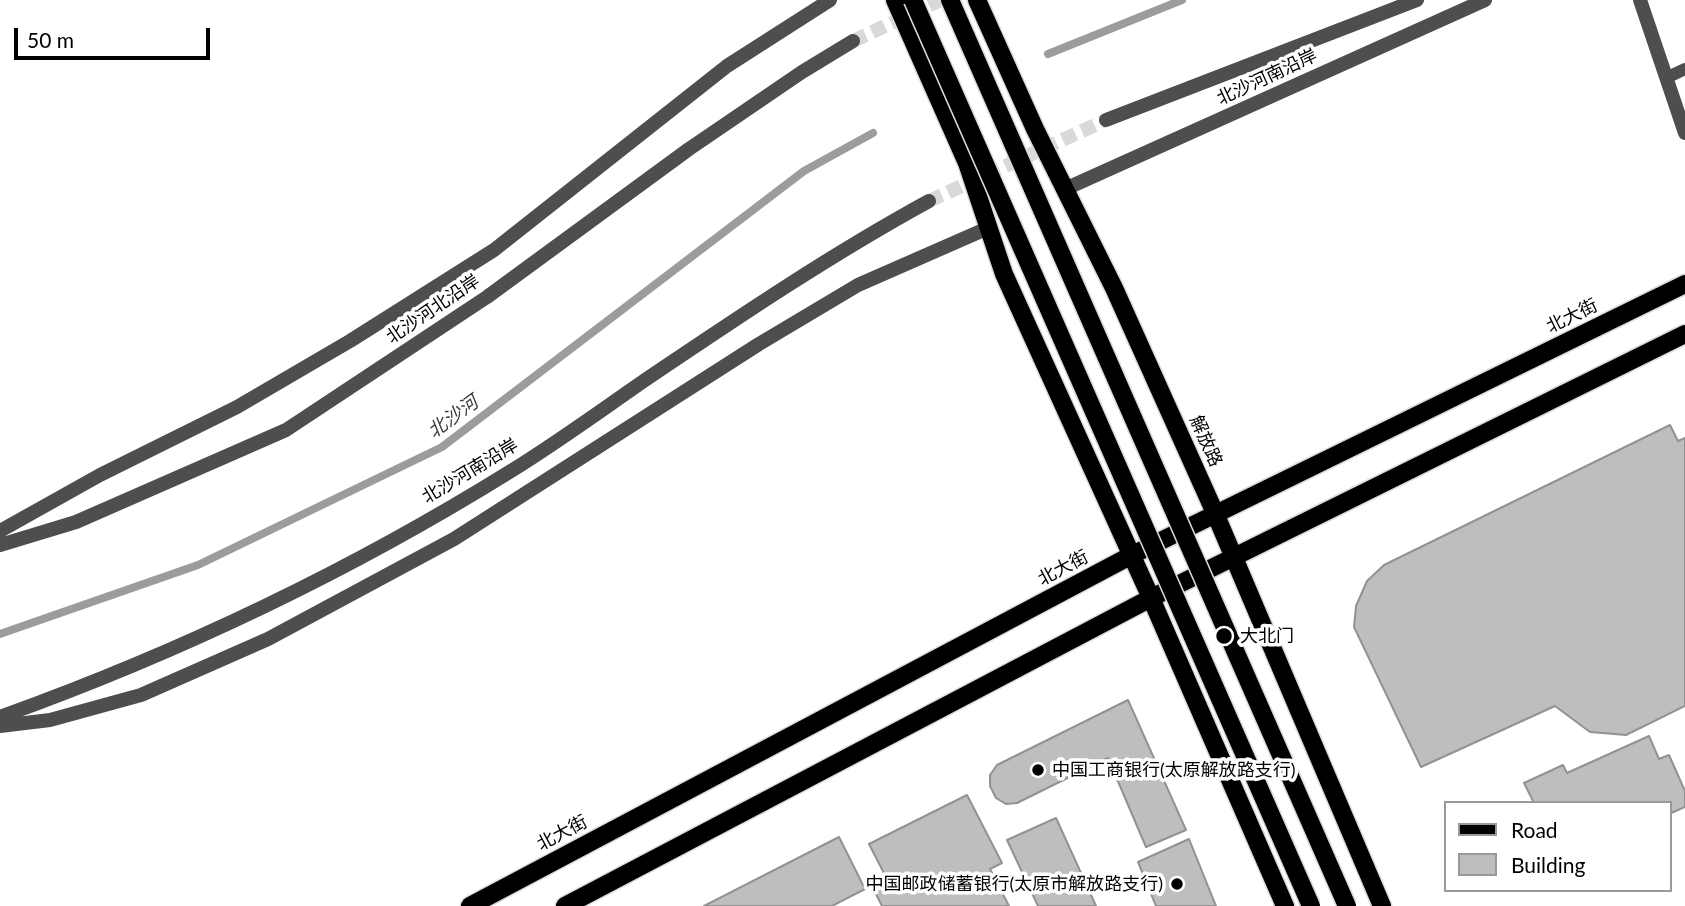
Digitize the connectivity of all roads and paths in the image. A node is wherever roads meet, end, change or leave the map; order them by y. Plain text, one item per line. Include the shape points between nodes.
1 (830, 0) edge
2 (895, 0) edge
3 (913, 0) edge
4 (950, 0) edge
5 (1417, 0) edge
6 (1485, 0) edge
7 (1640, 0) edge
8 (978, 1) edge
9 (853, 41) tunnel mouth
10 (1685, 69) edge
11 (1666, 78) junction
12 (1106, 120) tunnel mouth
13 (1685, 133) edge
14 (1065, 189) junction
15 (929, 201) tunnel mouth
16 (988, 228) junction
17 (1685, 284) edge
18 (1685, 334) edge
19 (1215, 513) junction
20 (0, 531) edge
21 (0, 545) edge
22 (1132, 555) junction
23 (1234, 557) junction
24 (1152, 598) junction
25 (0, 717) edge
26 (0, 726) edge
27 (470, 906) edge
28 (565, 906) edge
29 (1285, 906) edge
30 (1311, 906) edge
31 (1347, 906) edge
32 (1382, 906) edge

1 - 20 street via 727,65 494,250 237,407
2 - 16 main road via 967,163
3 - 30 main road, bridge
4 - 31 main road, bridge
5 - 12 street, 北沙河南沿岸
6 - 14 street, 北沙河南沿岸
7 - 11 street
8 - 14 main road, 解放路
9 - 21 street, 北沙河北沿岸 via 689,149 487,297 286,430 76,522
10 - 11 lane
11 - 13 street
14 - 19 main road, 解放路
15 - 25 street, 北沙河南沿岸 via 727,324 512,471 328,577 89,685
16 - 22 main road via 1004,274
16 - 26 street via 858,285 454,539 268,639 141,695 50,720
17 - 19 main road, 北大街
18 - 23 main road
19 - 22 main road, 北大街
19 - 23 main road, 解放路
22 - 24 main road
22 - 27 main road, 北大街
23 - 24 main road
23 - 32 main road, 解放路
24 - 28 main road
24 - 29 main road

